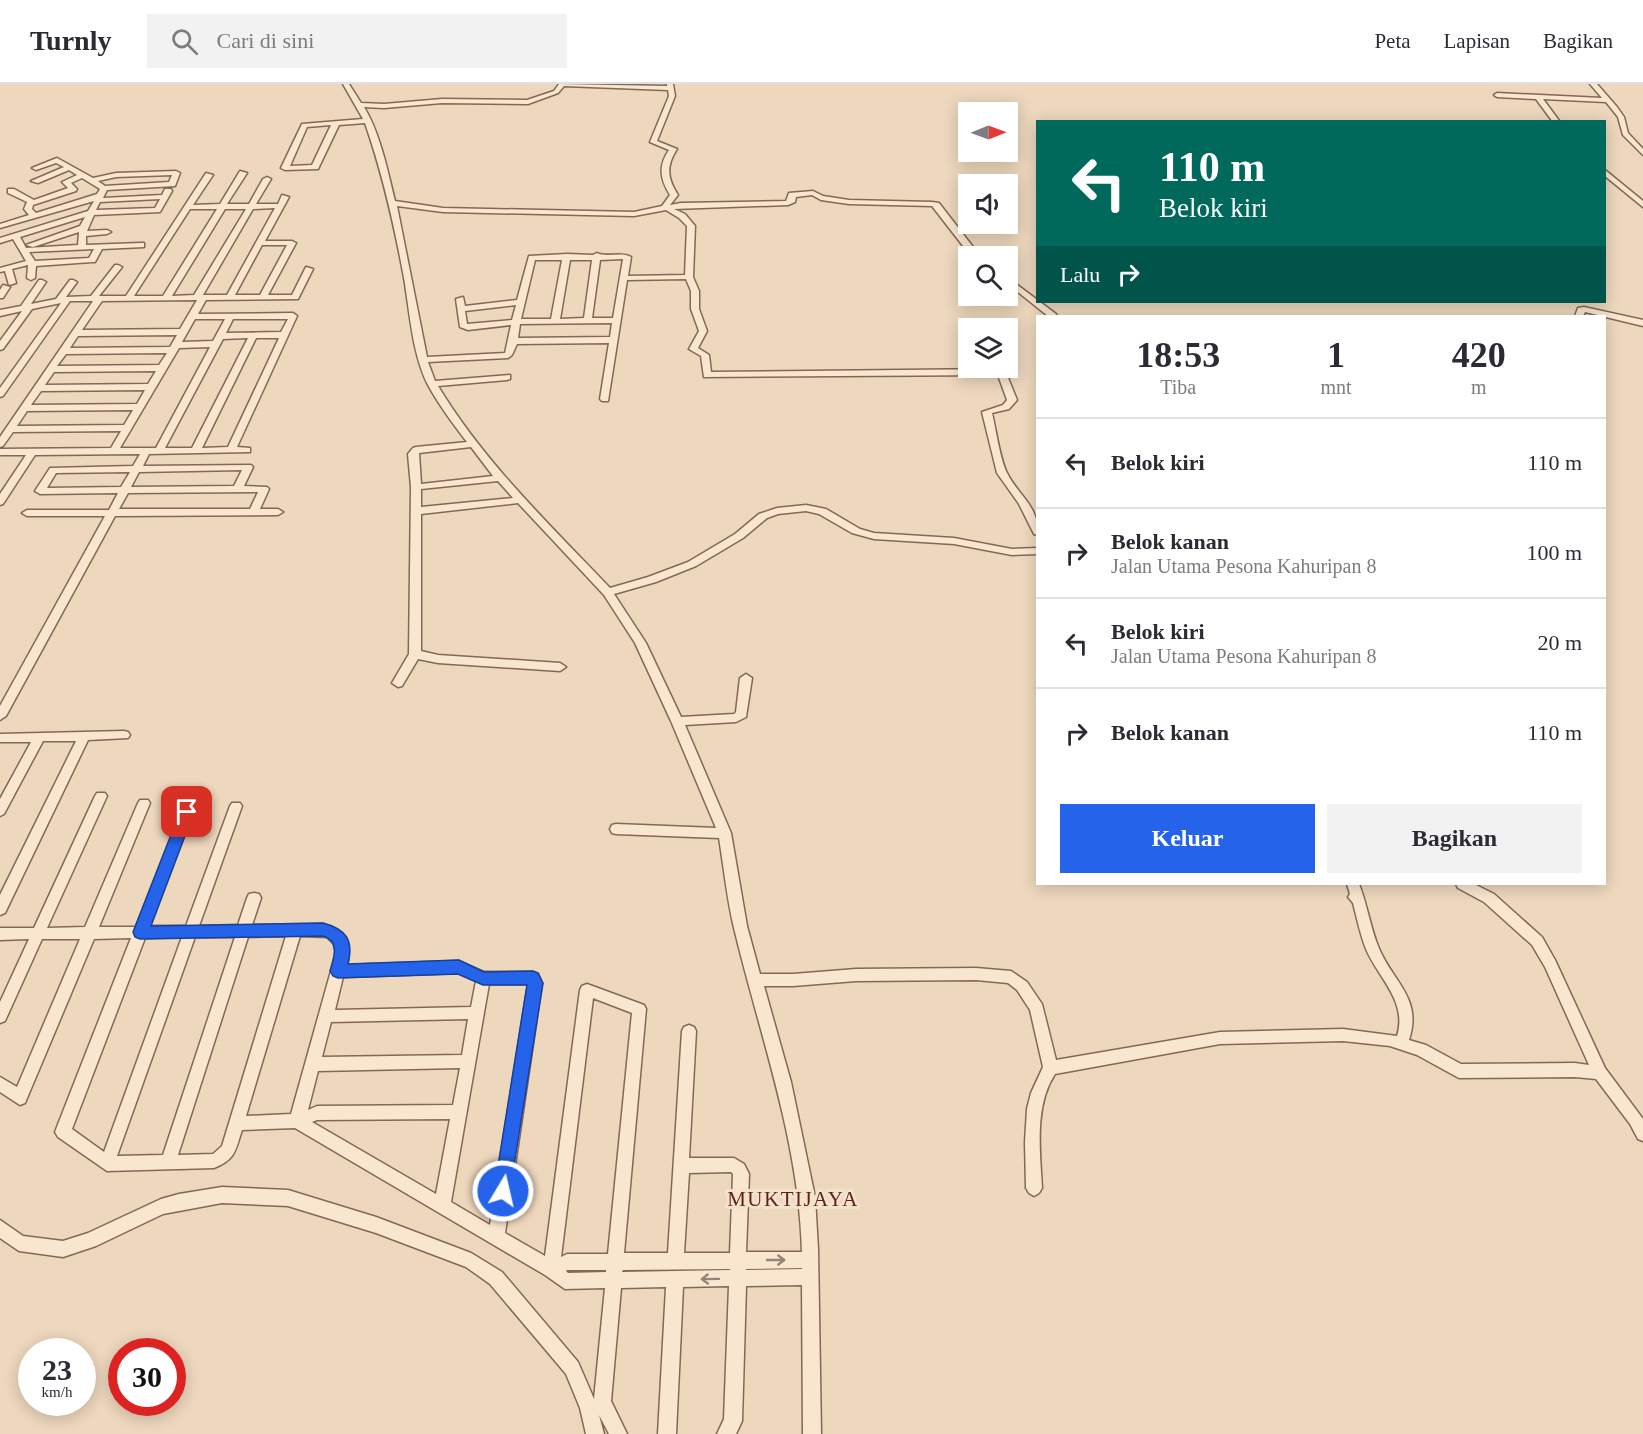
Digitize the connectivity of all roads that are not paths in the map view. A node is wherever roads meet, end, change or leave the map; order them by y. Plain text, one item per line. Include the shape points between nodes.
1 (346, 84) edge
2 (1593, 84) edge
3 (609, 85) edge
4 (671, 86) edge
5 (1497, 95) dead end
6 (1538, 97) junction
7 (1608, 100) junction
8 (359, 105) junction
9 (1555, 120) edge
10 (368, 121) junction
11 (336, 123) junction
12 (1643, 153) edge
13 (70, 167) junction
14 (36, 168) dead end
15 (243, 173) dead end
16 (1606, 173) edge
17 (82, 175) junction
18 (209, 175) dead end
19 (267, 179) dead end
20 (95, 180) junction
21 (171, 184) junction
22 (44, 185) dead end
23 (104, 188) junction
24 (52, 189) dead end
25 (10, 191) dead end
26 (61, 194) junction
27 (165, 197) junction
28 (285, 197) dead end
29 (98, 198) junction
30 (32, 202) junction
31 (391, 204) junction
32 (1643, 205) edge
33 (222, 206) junction
34 (251, 206) junction
35 (280, 206) junction
36 (665, 206) junction
37 (189, 207) junction
38 (90, 213) junction
39 (34, 215) junction
40 (0, 226) edge
41 (83, 231) junction
42 (107, 232) dead end
43 (15, 236) junction
44 (0, 241) edge
45 (260, 243) junction
46 (141, 244) dead end
47 (100, 246) junction
48 (968, 246) edge
49 (82, 247) junction
50 (23, 249) junction
51 (597, 255) junction
52 (567, 256) junction
53 (92, 260) junction
54 (31, 263) junction
55 (118, 267) dead end
56 (4, 269) edge
57 (309, 269) dead end
58 (88, 271) dead end
59 (32, 278) dead end
60 (624, 278) junction
61 (689, 278) junction
62 (42, 282) dead end
63 (74, 282) dead end
64 (1018, 288) edge
65 (0, 296) edge
66 (230, 297) junction
67 (264, 297) junction
68 (129, 298) junction
69 (166, 298) junction
70 (200, 298) junction
71 (64, 299) junction
72 (96, 299) junction
73 (460, 299) dead end
74 (520, 302) junction
75 (1036, 302) edge
76 (1037, 303) edge
77 (27, 307) junction
78 (460, 309) junction
79 (0, 313) edge
80 (1052, 315) edge
81 (1579, 315) edge
82 (192, 317) junction
83 (230, 317) junction
84 (617, 320) junction
85 (588, 321) junction
86 (516, 322) junction
87 (555, 322) junction
88 (1643, 323) edge
89 (183, 332) junction
90 (76, 333) junction
91 (285, 335) junction
92 (253, 336) junction
93 (218, 340) junction
94 (614, 340) junction
95 (513, 341) junction
96 (0, 347) edge
97 (174, 347) junction
98 (64, 351) junction
99 (423, 360) junction
100 (162, 368) junction
101 (51, 369) junction
102 (958, 371) edge
103 (507, 377) dead end
104 (1003, 378) edge
105 (432, 384) junction
106 (151, 387) junction
107 (38, 388) junction
108 (0, 394) edge
109 (605, 399) dead end
110 (140, 407) junction
111 (25, 408) junction
112 (128, 428) junction
113 (10, 429) junction
114 (0, 444) edge
115 (473, 444) junction
116 (196, 450) junction
117 (231, 450) junction
118 (246, 450) dead end
119 (114, 451) junction
120 (146, 451) junction
121 (159, 451) junction
122 (32, 452) junction
123 (0, 453) edge
124 (136, 469) junction
125 (500, 478) junction
126 (416, 487) junction
127 (238, 489) junction
128 (124, 490) junction
129 (520, 500) junction
130 (0, 502) edge
131 (112, 512) junction
132 (254, 512) junction
133 (278, 512) dead end
134 (416, 512) junction
135 (27, 513) dead end
136 (1036, 528) edge
137 (1036, 551) edge
138 (608, 592) junction
139 (415, 654) junction
140 (560, 668) dead end
141 (746, 678) dead end
142 (398, 683) dead end
143 (0, 716) edge
144 (677, 721) junction
145 (124, 735) dead end
146 (84, 736) junction
147 (39, 737) junction
148 (0, 738) edge
149 (101, 796) dead end
150 (144, 803) dead end
151 (236, 806) dead end
152 (0, 811) edge
153 (187, 812) dead end
154 (616, 829) dead end
155 (725, 833) junction
156 (1465, 885) edge
157 (1355, 894) edge
158 (254, 898) dead end
159 (0, 909) edge
160 (295, 930) junction
161 (243, 931) junction
162 (140, 932) junction
163 (191, 932) junction
164 (89, 933) junction
165 (0, 934) edge
166 (38, 934) junction
167 (338, 971) junction
168 (483, 978) junction
169 (754, 980) junction
170 (477, 1013) junction
171 (0, 1017) edge
172 (326, 1017) junction
173 (689, 1031) dead end
174 (1401, 1044) junction
175 (468, 1061) junction
176 (313, 1064) junction
177 (1051, 1068) junction
178 (1600, 1073) junction
179 (0, 1084) edge
180 (459, 1112) junction
181 (297, 1121) junction
182 (237, 1123) junction
183 (1643, 1134) edge
184 (168, 1162) junction
185 (107, 1164) junction
186 (682, 1166) junction
187 (1034, 1188) dead end
188 (442, 1206) junction
189 (0, 1228) edge
190 (496, 1237) junction
191 (810, 1260) junction
192 (676, 1261) junction
193 (738, 1261) junction
194 (615, 1262) junction
195 (550, 1269) junction
196 (810, 1277) junction
197 (738, 1278) junction
198 (675, 1279) junction
199 (613, 1280) junction
200 (595, 1434) edge
201 (618, 1434) edge
202 (667, 1434) edge
203 (726, 1434) edge
204 (812, 1434) edge

1 - 8 street
2 - 7 street
3 - 4 street
3 - 8 street via 562,84 544,98 522,103
4 - 36 street via 672,96 653,142 673,149 663,164 666,182 674,195
5 - 6 street
6 - 7 street
6 - 9 street
7 - 12 street via 1621,117 1625,134
8 - 10 street
10 - 11 street
10 - 31 street
11 - 11 street via 304,125 285,168 315,166
13 - 14 street via 56,160
13 - 17 street
13 - 22 street via 35,181
15 - 33 street
16 - 32 street
17 - 20 street
17 - 26 street via 66,181 74,189
18 - 37 street
19 - 34 street
20 - 21 street via 175,172
20 - 23 street
21 - 23 street
21 - 27 street
23 - 29 street
24 - 26 street
25 - 30 street
26 - 30 street
27 - 29 street
27 - 38 street via 157,210
28 - 35 street
29 - 38 street
29 - 39 street
30 - 39 street via 27,207
31 - 36 street via 443,210 634,214
31 - 99 street
33 - 34 street
33 - 37 street
33 - 69 street
34 - 35 street
34 - 70 street
35 - 45 street
36 - 48 street via 788,203 792,195 809,192 820,198 849,201 932,204
36 - 61 street via 691,226
37 - 68 street
38 - 41 street
38 - 43 street
39 - 40 street
41 - 42 street
41 - 49 street
41 - 50 street
43 - 44 street
43 - 50 street
45 - 66 street
45 - 67 street via 292,243
46 - 47 street
47 - 49 street
47 - 53 street
49 - 50 street
50 - 54 street
51 - 52 street
51 - 60 street via 626,256
51 - 85 street
52 - 74 street via 532,258
52 - 87 street
53 - 54 street
53 - 58 street
54 - 56 street
54 - 59 street
55 - 72 street
56 - 65 street via 9,285
57 - 67 street via 295,297
60 - 61 street
60 - 84 street
61 - 102 street via 703,331 693,349 705,355 707,375
62 - 77 street
63 - 71 street
64 - 75 street
66 - 67 street
66 - 70 street
68 - 69 street
68 - 72 street
69 - 70 street
70 - 82 street
71 - 72 street
71 - 77 street
71 - 108 street
72 - 90 street
73 - 78 street
74 - 78 street
74 - 86 street
76 - 80 street
77 - 79 street
77 - 96 street
78 - 86 street via 465,327
81 - 88 street via 1584,309
82 - 83 street
82 - 89 street
83 - 91 street via 293,316
83 - 93 street
84 - 85 street
84 - 94 street
85 - 87 street
86 - 87 street
86 - 95 street
89 - 90 street
89 - 97 street
90 - 98 street
91 - 92 street
91 - 117 street
92 - 93 street
92 - 116 street
93 - 97 street
93 - 121 street
94 - 95 street
94 - 109 street
95 - 99 street via 510,354 505,356
97 - 98 street
97 - 100 street
98 - 101 street
99 - 105 street
100 - 101 street
100 - 106 street
101 - 107 street
103 - 105 street
104 - 136 street via 1012,400 1006,407 987,412 993,441 1006,481 1024,503
105 - 115 street
106 - 107 street
106 - 110 street
107 - 111 street
110 - 111 street
110 - 112 street
111 - 113 street
112 - 113 street
112 - 119 street
113 - 114 street
115 - 125 street
115 - 126 street via 416,450
116 - 117 street
116 - 121 street
117 - 118 street
119 - 120 street
119 - 122 street
120 - 121 street
120 - 124 street
122 - 123 street
122 - 130 street
124 - 127 street via 248,466
124 - 128 street
124 - 128 street via 53,470 40,491
125 - 126 street
125 - 129 street
126 - 134 street
127 - 128 street
127 - 132 street via 264,489
128 - 131 street
129 - 134 street
129 - 138 street
131 - 132 street
131 - 135 street
131 - 143 street
132 - 133 street
134 - 139 street
137 - 138 street via 1012,552 954,541 874,536 856,531 822,511 806,508 763,516 739,536 692,564
138 - 144 street via 640,643
139 - 140 street
139 - 142 street
141 - 144 street via 742,714 736,718
144 - 155 street
145 - 146 street
146 - 147 street
146 - 159 street
147 - 148 street
147 - 152 street
149 - 166 street
150 - 164 street
151 - 163 street
153 - 162 street
154 - 155 street
155 - 169 street via 740,926
156 - 178 street via 1488,898 1537,941
157 - 174 street via 1375,954 1401,992 1406,1008 1406,1031
158 - 161 street
160 - 161 street
160 - 167 street via 334,933 341,940 343,953
160 - 182 street
161 - 163 street
161 - 184 street
162 - 163 street
162 - 164 street
162 - 185 street via 63,1132
163 - 185 street
164 - 166 street
164 - 179 street via 20,1098
165 - 166 street
166 - 171 street
167 - 168 street via 459,967
167 - 172 street
168 - 170 street
168 - 190 street via 529,977 535,983
169 - 177 street via 867,975 1011,977 1036,1008
169 - 191 street via 800,1154
170 - 172 street
170 - 175 street
172 - 176 street
173 - 186 street
174 - 177 street via 1343,1035 1220,1038
174 - 178 street via 1460,1071
175 - 176 street
175 - 180 street
176 - 181 street
177 - 187 street via 1037,1097
178 - 183 street
180 - 181 street via 316,1113
180 - 188 street
181 - 182 street
181 - 188 street
182 - 184 street via 223,1157 214,1161
184 - 185 street
186 - 192 street
186 - 193 street via 739,1168
188 - 190 street
189 - 200 street via 19,1243 63,1249 161,1207 222,1196 288,1198 376,1225 471,1261 496,1278 572,1368
190 - 195 street
193 -> 191 street
191 - 196 street
192 - 193 street
192 - 194 street
193 - 197 street
194 - 195 street via 567,1262
194 - 195 street via 639,1009 587,990
194 - 199 street
195 - 199 street via 565,1281
196 - 197 street
196 - 204 street
197 -> 198 street
197 - 203 street via 733,1421
198 - 199 street
198 - 202 street
199 - 201 street via 602,1402

